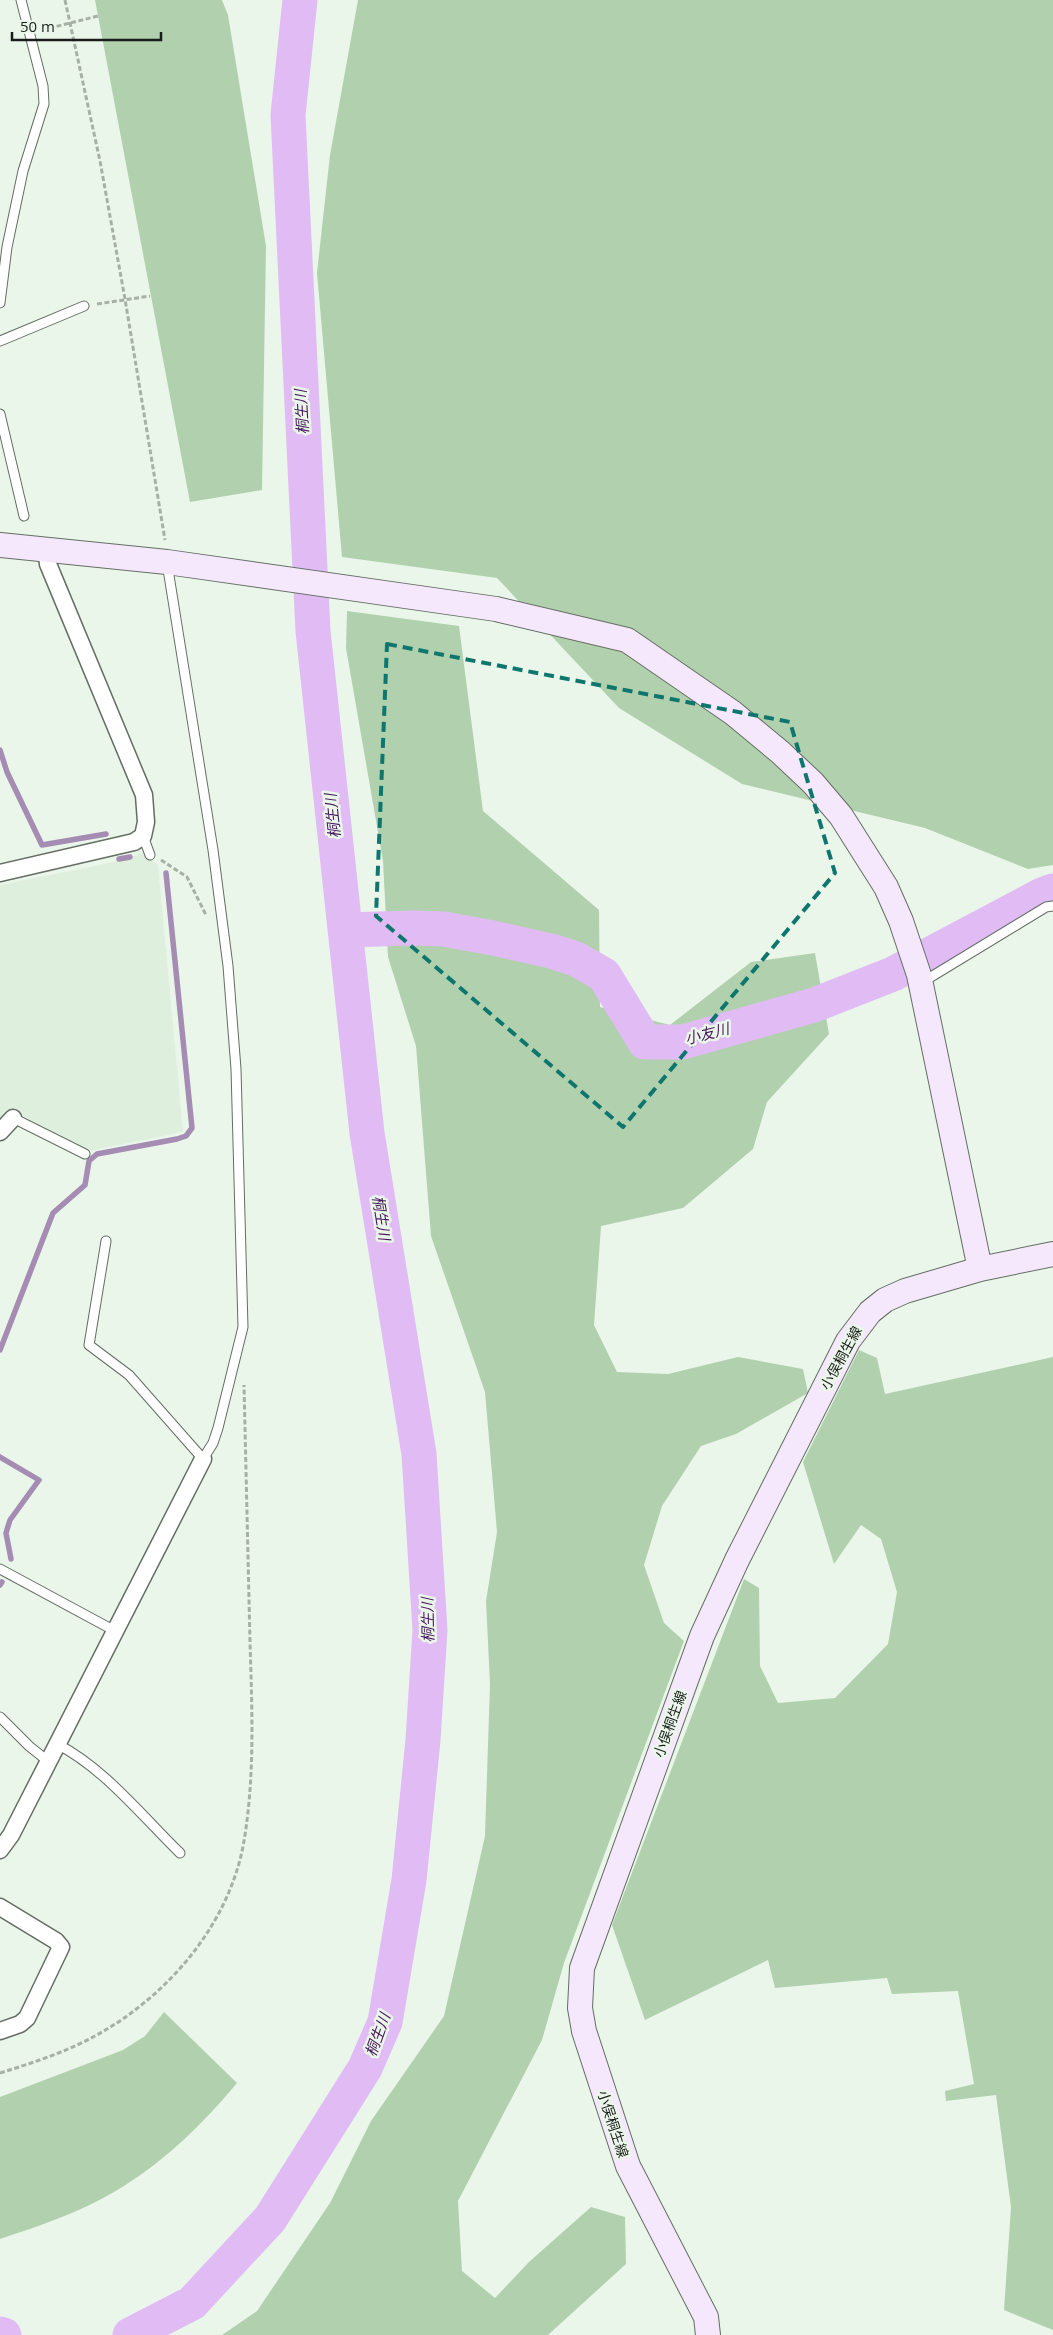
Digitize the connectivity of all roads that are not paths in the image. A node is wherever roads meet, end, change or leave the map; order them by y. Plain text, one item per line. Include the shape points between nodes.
1 (21, 0) edge
2 (0, 303) edge
3 (87, 306) road end
4 (0, 341) edge
5 (0, 414) edge
6 (24, 516) dead end
7 (0, 545) edge
8 (46, 548) junction
9 (170, 558) junction
10 (143, 836) junction
11 (150, 855) road end
12 (0, 873) edge
13 (1053, 906) edge
14 (920, 979) junction
15 (13, 1118) joint
16 (0, 1132) edge
17 (85, 1154) dead end
18 (106, 1241) dead end
19 (1053, 1254) edge
20 (980, 1269) junction
21 (203, 1459) junction
22 (0, 1569) edge
23 (116, 1631) junction
24 (0, 1717) edge
25 (57, 1744) junction
26 (49, 1762) junction
27 (0, 1850) edge
28 (180, 1853) dead end
29 (0, 1907) edge
30 (0, 2030) edge
31 (708, 2335) edge

1 - 2 lane via 43,86 44,104 23,171 7,246
3 - 4 lane
5 - 6 lane
7 - 8 street
8 - 9 street
8 - 10 street via 48,564 144,795 146,822
9 - 14 street via 496,609 627,640 733,713 800,771 841,816 886,887
9 - 21 lane via 228,966 236,1069 243,1327 218,1428
10 - 11 lane
10 - 12 street via 134,842
13 - 14 lane
14 - 20 street
15 - 16 street
15 - 17 lane
18 - 21 lane via 89,1345 129,1375
19 - 20 street, 小俣桐生線
20 - 31 street, 小俣桐生線 via 885,1300 870,1312 848,1341 702,1636 582,1968 580,2008 584,2031 624,2157 706,2317
21 - 23 street
22 - 23 lane
23 - 25 street
24 - 26 lane
25 - 26 street
25 - 28 lane via 94,1768
26 - 27 street
29 - 30 street via 61,1947 27,2018 20,2024

